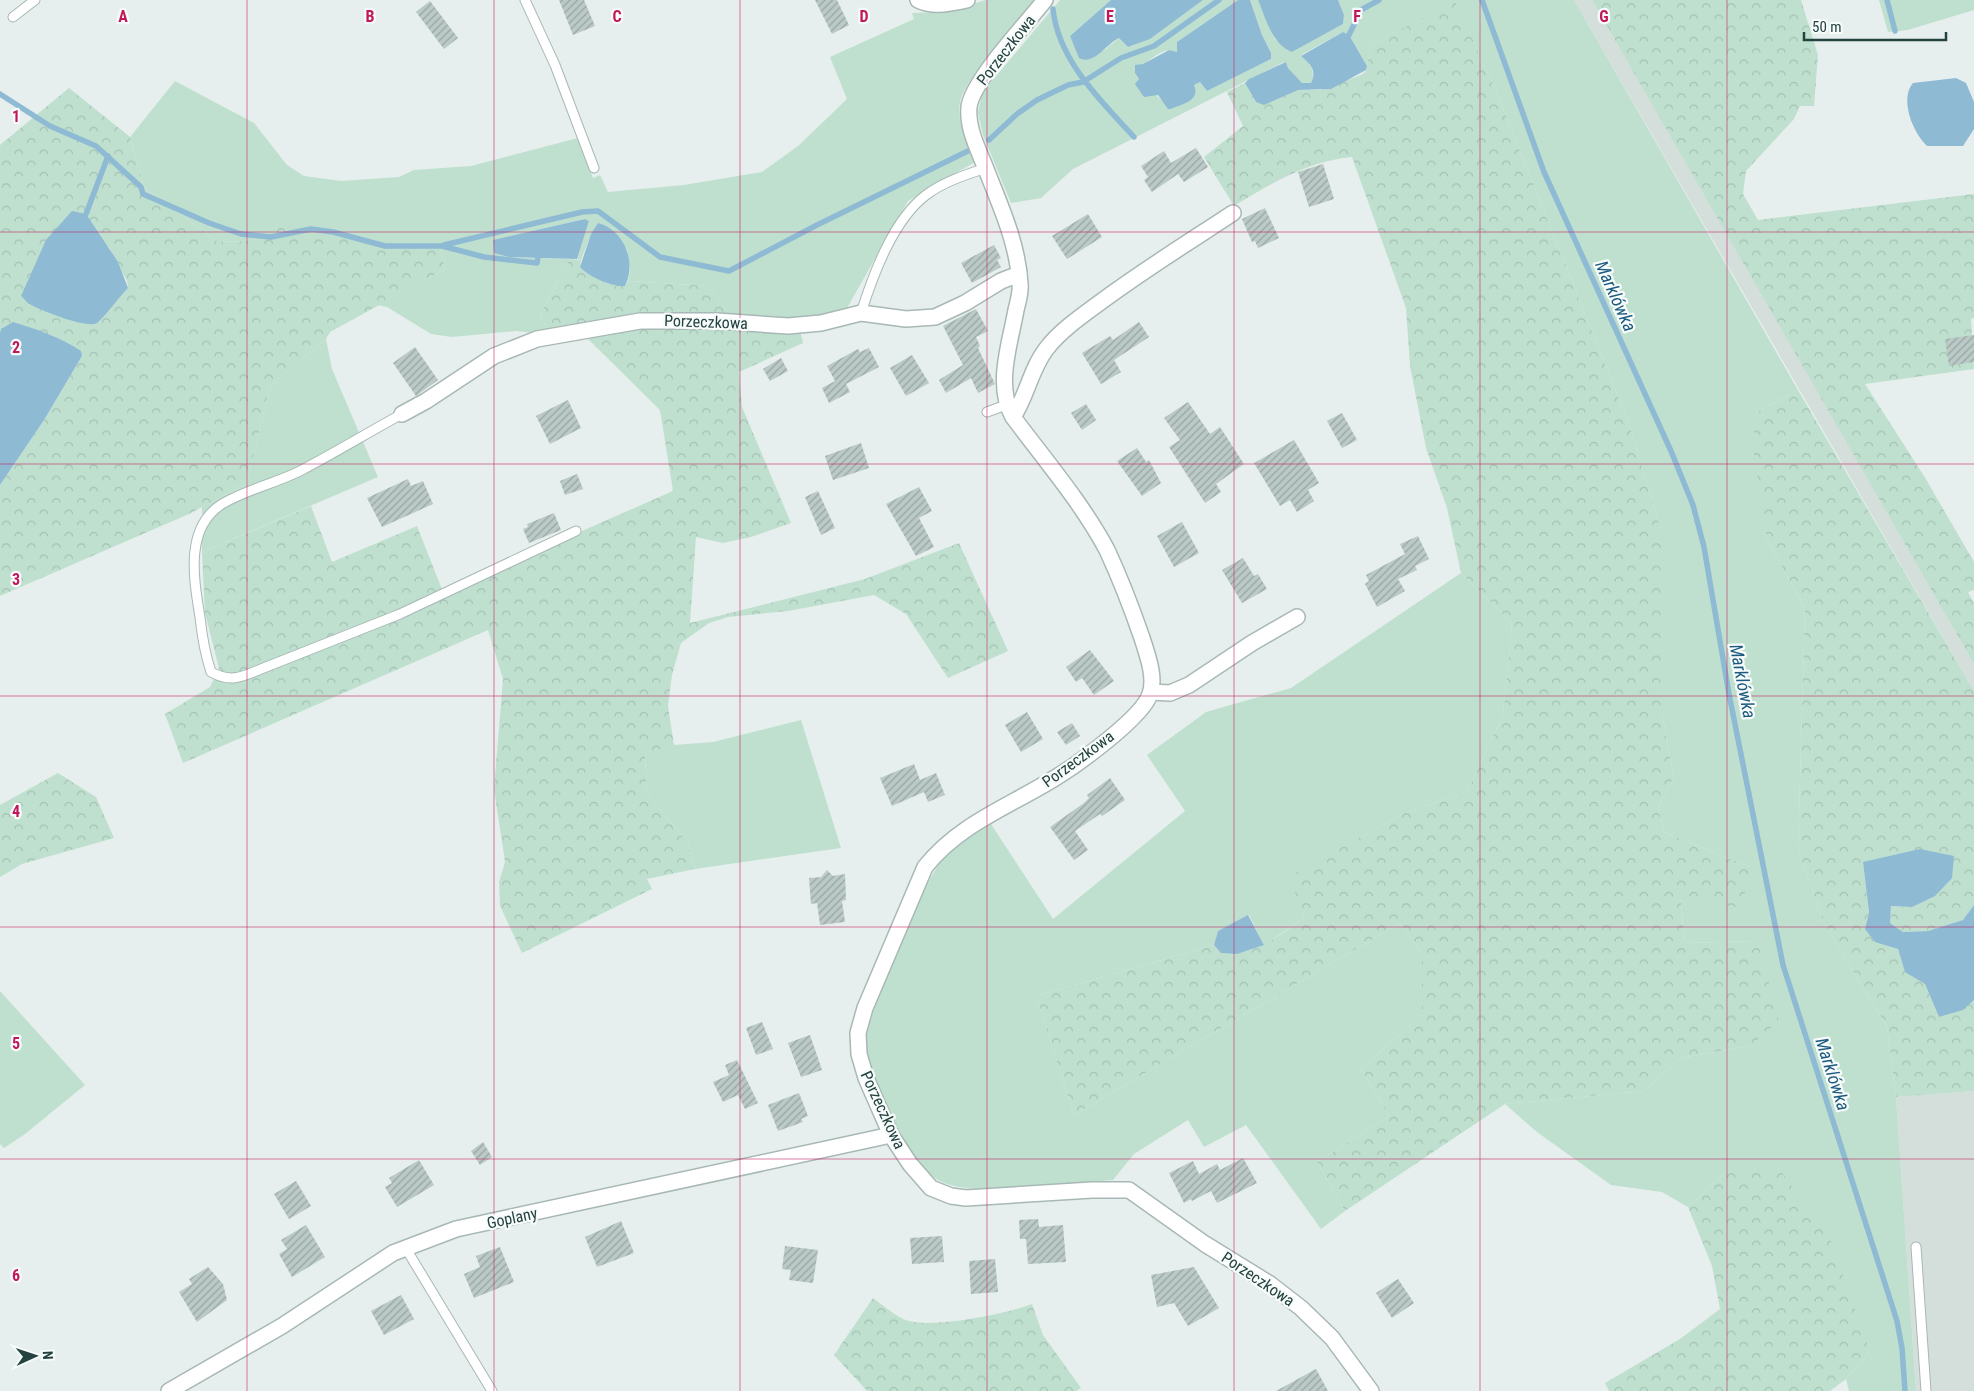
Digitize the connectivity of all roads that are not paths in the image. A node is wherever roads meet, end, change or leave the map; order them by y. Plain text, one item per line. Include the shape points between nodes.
1 (35, 0) edge
2 (525, 0) edge
3 (918, 0) edge
4 (967, 0) edge
5 (1045, 0) edge
6 (13, 17) dead end
7 (594, 168) dead end
8 (986, 168) junction
9 (1233, 214) dead end
10 (1019, 274) junction
11 (861, 313) junction
12 (1010, 411) junction
13 (987, 412) dead end
14 (402, 414) joint
15 (576, 531) dead end
16 (1297, 617) dead end
17 (1151, 692) junction
18 (891, 1135) junction
19 (405, 1247) junction
20 (1916, 1247) dead end
21 (169, 1391) edge
22 (492, 1391) edge
23 (1372, 1391) edge
24 (1926, 1391) edge

1 - 6 lane
2 - 7 lane via 555,65
3 - 4 street via 926,4 945,4
5 - 8 street, Porzeczkowa via 977,86 969,106 970,125
8 - 10 street, Porzeczkowa via 1017,258
8 - 11 lane via 948,182 926,195 908,212 892,238
9 - 12 street via 1126,283 1072,324 1047,348 1023,402
10 - 11 street, Porzeczkowa via 935,318 906,319
10 - 12 street, Porzeczkowa via 1021,286 1005,373
11 - 14 street, Porzeczkowa via 822,323 788,326 717,321 640,322 537,339 494,356
12 - 13 lane
12 - 17 street via 1079,506 1106,550 1138,626 1150,665
14 - 15 lane via 301,471 252,489 221,505 205,519 196,543 194,578 206,657 212,672 222,678 239,678 261,670 400,614
16 - 17 street via 1189,685 1170,693
17 - 18 street, Porzeczkowa via 1144,708 1105,742 1056,778 963,830 925,867 868,1000 858,1033 866,1078
18 - 19 street, Goplany via 456,1230
18 - 23 street, Porzeczkowa via 910,1164 931,1188 942,1194 966,1198 1129,1190 1205,1244 1270,1284 1300,1308 1332,1338
19 - 21 street, Goplany via 256,1342
19 - 22 lane
20 - 24 lane

